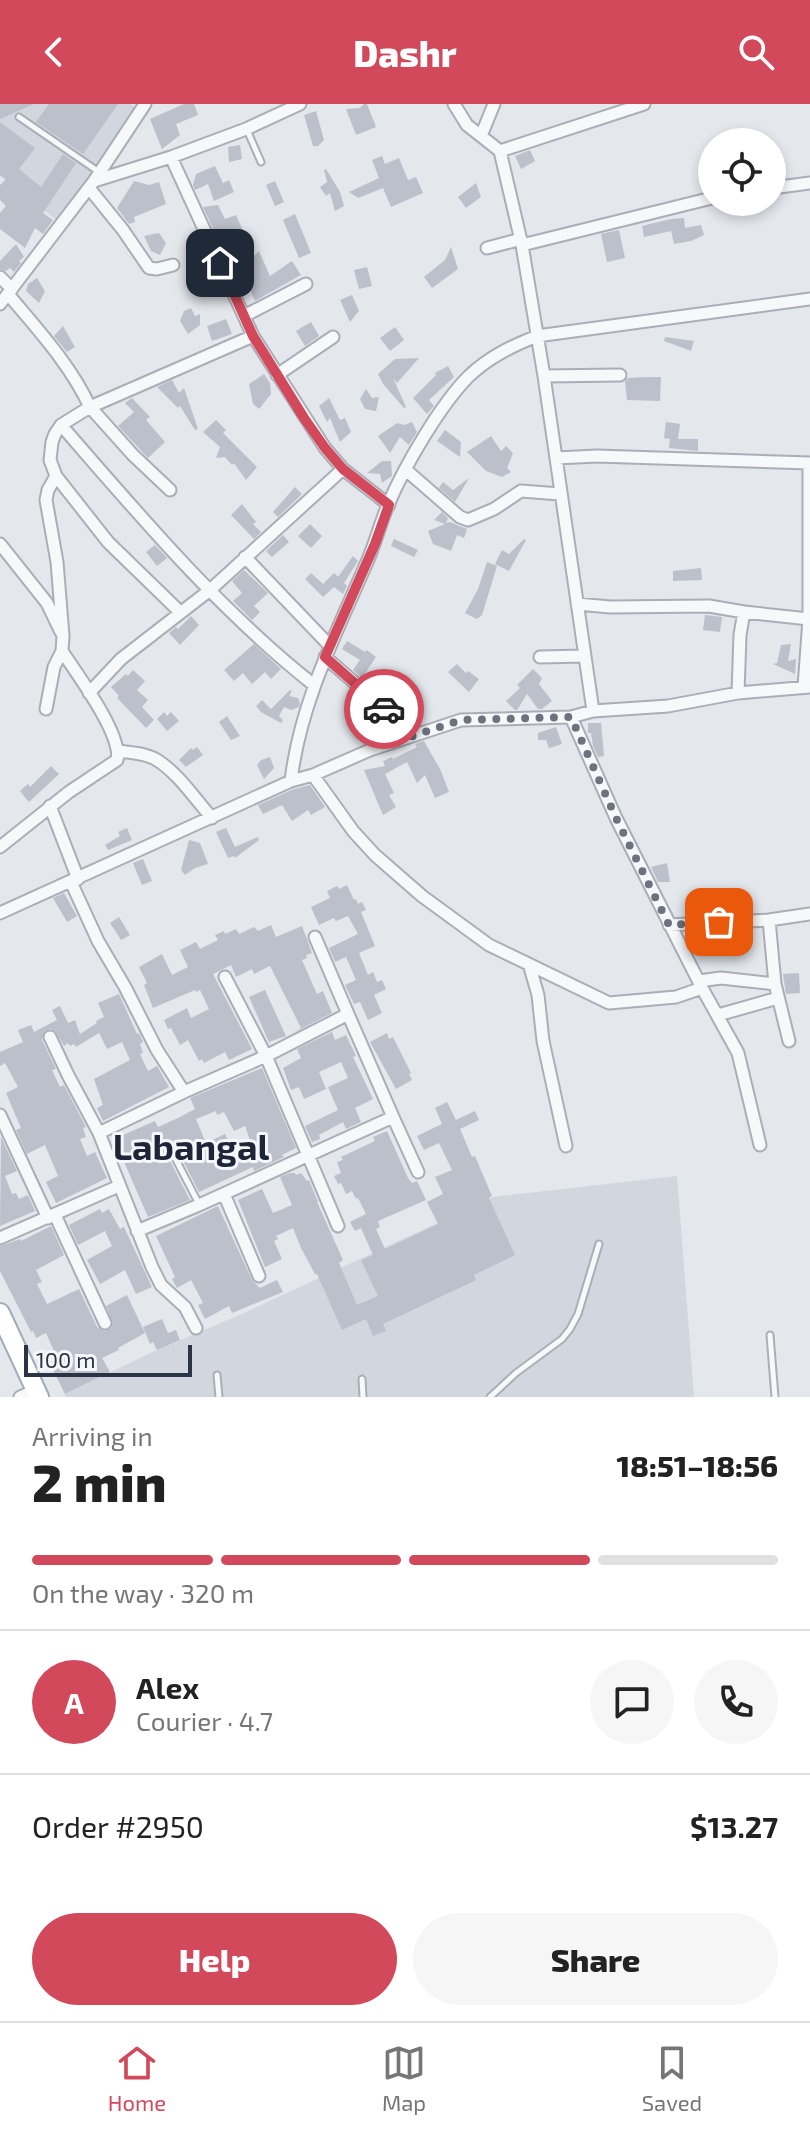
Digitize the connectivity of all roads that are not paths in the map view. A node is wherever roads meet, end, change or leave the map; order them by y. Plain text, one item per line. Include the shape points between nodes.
1 (145, 104) edge
2 (300, 104) edge
3 (454, 104) edge
4 (494, 104) edge
5 (644, 104) edge
6 (19, 117) dead end
7 (246, 129) junction
8 (481, 136) junction
9 (500, 151) junction
10 (171, 157) junction
11 (261, 162) dead end
12 (94, 180) junction
13 (810, 183) edge
14 (786, 186) edge
15 (698, 201) edge
16 (521, 242) junction
17 (487, 248) dead end
18 (173, 265) dead end
19 (0, 277) edge
20 (306, 284) dead end
21 (7, 295) edge
22 (810, 299) edge
23 (244, 316) junction
24 (253, 336) junction
25 (537, 336) junction
26 (333, 337) dead end
27 (277, 375) junction
28 (620, 375) dead end
29 (544, 376) junction
30 (90, 407) junction
31 (61, 425) junction
32 (556, 458) junction
33 (809, 463) edge
34 (343, 469) junction
35 (406, 470) junction
36 (56, 476) junction
37 (170, 490) dead end
38 (560, 494) junction
39 (389, 505) junction
40 (0, 544) edge
41 (245, 557) junction
42 (210, 590) junction
43 (577, 604) junction
44 (180, 612) junction
45 (744, 612) junction
46 (809, 619) edge
47 (63, 636) junction
48 (62, 651) junction
49 (327, 652) junction
50 (584, 656) junction
51 (540, 657) dead end
52 (314, 685) junction
53 (807, 687) edge
54 (89, 693) junction
55 (738, 693) junction
56 (46, 709) dead end
57 (593, 711) junction
58 (571, 717) junction
59 (407, 738) junction
60 (119, 751) junction
61 (313, 775) junction
62 (291, 781) junction
63 (50, 806) junction
64 (212, 818) junction
65 (0, 847) edge
66 (74, 881) junction
67 (0, 913) edge
68 (810, 914) edge
69 (769, 920) junction
70 (669, 925) junction
71 (315, 937) dead end
72 (529, 964) junction
73 (225, 977) dead end
74 (700, 984) junction
75 (775, 984) junction
76 (778, 998) junction
77 (348, 1014) junction
78 (718, 1015) junction
79 (50, 1037) dead end
80 (789, 1041) dead end
81 (266, 1056) junction
82 (184, 1092) junction
83 (0, 1115) edge
84 (393, 1117) junction
85 (99, 1133) junction
86 (760, 1145) dead end
87 (566, 1146) dead end
88 (172, 1152) dead end
89 (308, 1156) junction
90 (418, 1172) dead end
91 (119, 1186) junction
92 (224, 1194) junction
93 (199, 1205) junction
94 (52, 1216) junction
95 (338, 1226) dead end
96 (137, 1231) junction
97 (0, 1238) edge
98 (599, 1244) dead end
99 (259, 1276) dead end
100 (0, 1313) edge
101 (105, 1323) dead end
102 (196, 1328) dead end
103 (770, 1335) dead end
104 (217, 1375) dead end
105 (362, 1379) dead end
106 (31, 1395) edge
107 (219, 1397) edge
108 (363, 1397) edge
109 (490, 1397) edge
110 (775, 1397) edge

1 - 12 street
2 - 7 street
3 - 8 street
4 - 8 street
5 - 9 street
6 - 12 lane
7 - 10 street
7 - 11 lane
8 - 9 street
9 - 16 street
10 - 12 street
10 - 23 street
12 - 18 street via 149,268
12 - 21 street
13 - 14 street
15 - 16 street
16 - 17 street
16 - 25 street
19 - 21 street
20 - 23 street
21 - 30 street via 56,350
22 - 25 street
23 - 24 street
24 - 27 street
24 - 30 street
25 - 29 street
25 - 35 street via 497,354 468,378
26 - 27 street
27 - 34 street
28 - 29 street
29 - 32 street
30 - 31 street
30 - 37 street
31 - 36 street via 50,451
31 - 42 street
32 - 33 street
32 - 38 street
33 - 46 street
34 - 39 street
34 - 41 street
35 - 38 street via 468,520 521,491
35 - 39 street
36 - 44 street via 108,542
36 - 47 street via 46,500
38 - 43 street
39 - 49 street
40 - 47 street via 47,603
41 - 42 street
41 - 49 street
42 - 44 street
42 - 52 street
43 - 45 street via 709,606
43 - 50 street
44 - 54 street via 121,659
45 - 46 street
45 - 55 street
46 - 53 street
47 - 48 street
48 - 54 street
48 - 56 street
49 - 52 street
49 - 59 street
50 - 51 street
50 - 57 street
52 - 62 street
53 - 55 street
54 - 60 street
55 - 57 street via 668,706
57 - 58 street
58 - 59 street via 461,720
58 - 70 street
59 - 61 street
60 - 63 street via 117,760
60 - 64 street via 157,760
61 - 62 street
61 - 72 street via 375,855 475,936
62 - 64 street
63 - 65 street
63 - 66 street
64 - 66 street
66 - 67 street
66 - 82 street via 98,941
68 - 69 street
69 - 70 street
69 - 75 street
70 - 74 street
71 - 77 street
72 - 74 street via 609,1003 676,997
72 - 87 street
73 - 81 street
74 - 75 street via 721,978
74 - 78 street
75 - 76 street
76 - 78 street
76 - 80 street
77 - 81 street
77 - 84 street
78 - 86 street via 738,1053
79 - 85 street
81 - 82 street
81 - 89 street
82 - 85 street
83 - 94 street
84 - 89 street
84 - 90 street
85 - 91 street
88 - 93 lane
89 - 92 street
89 - 95 street
91 - 94 street
91 - 96 street
92 - 93 street
92 - 99 street
93 - 96 street
94 - 97 street
94 - 101 street
96 - 102 street via 161,1285 185,1307
98 - 109 lane via 570,1329
100 - 106 main road
103 - 110 lane
104 - 107 lane
105 - 108 lane

